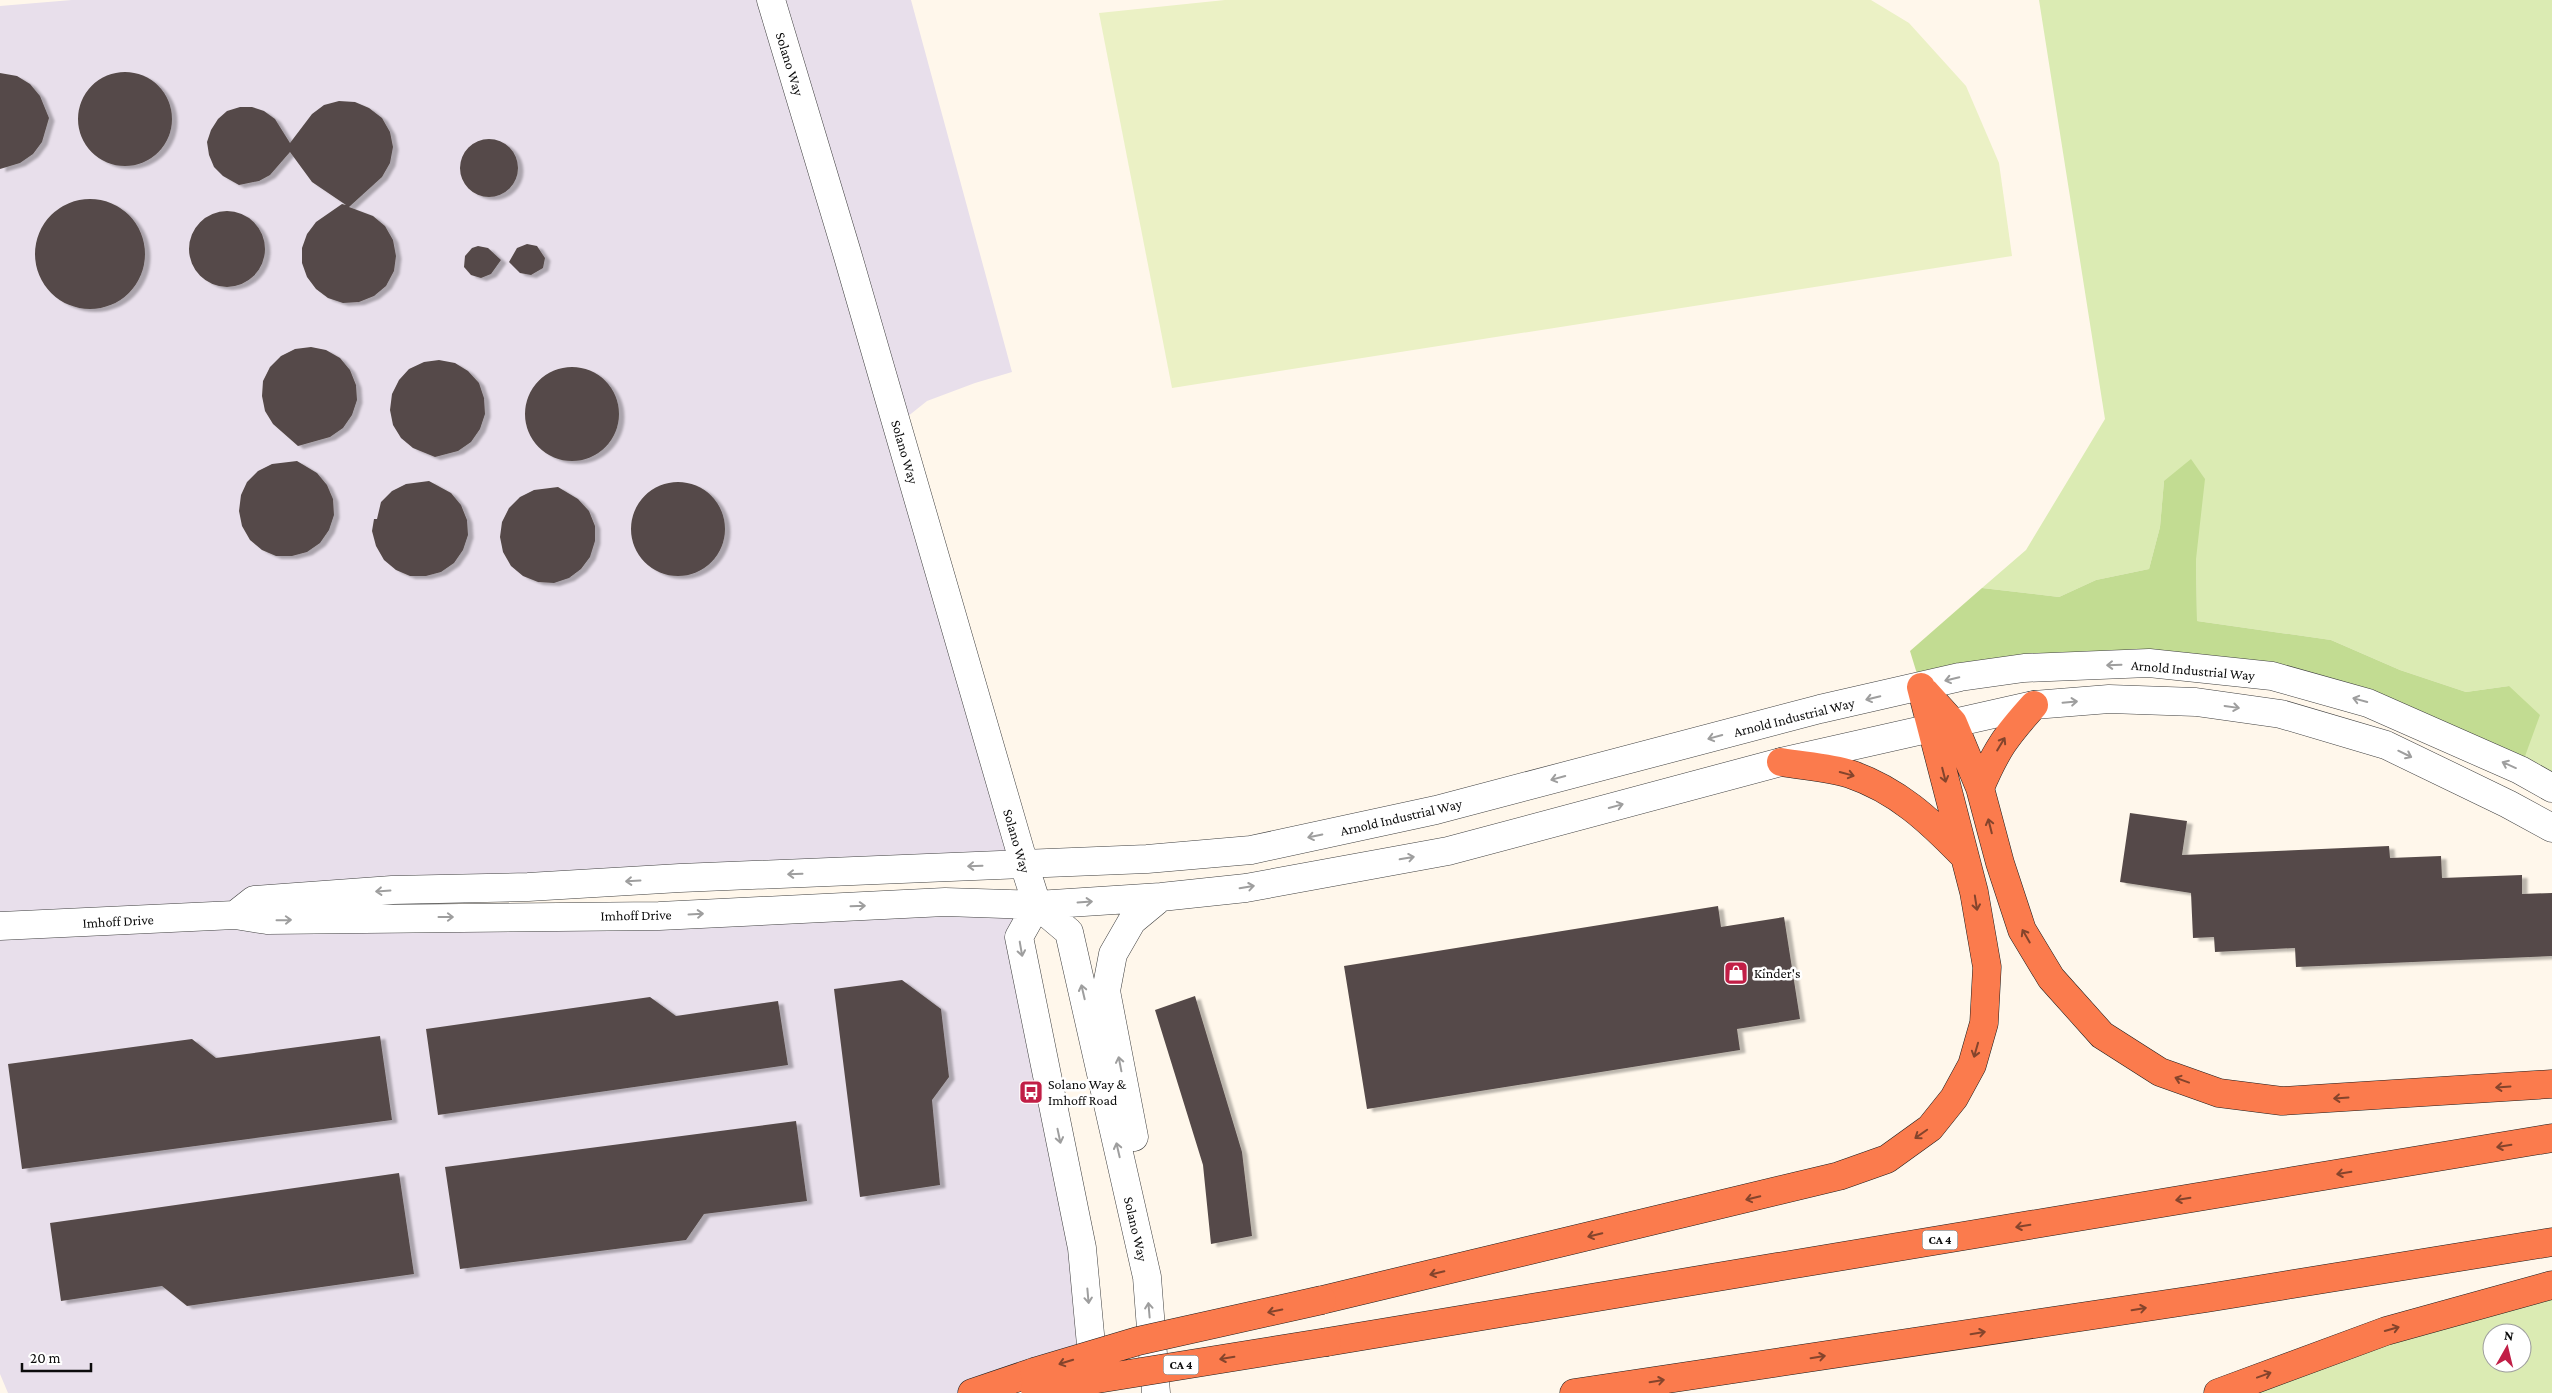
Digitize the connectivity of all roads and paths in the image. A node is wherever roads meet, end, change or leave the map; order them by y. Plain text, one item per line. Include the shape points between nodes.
1 (771, 0) edge
2 (1921, 687) junction
3 (2034, 705) junction
4 (1943, 725) junction
5 (1782, 762) junction
6 (1980, 788) junction
7 (2552, 788) edge
8 (2552, 828) edge
9 (1964, 856) junction
10 (1024, 864) junction
11 (1161, 897) junction
12 (1037, 905) junction
13 (235, 915) junction
14 (0, 926) edge
15 (2552, 1084) edge
16 (2552, 1138) edge
17 (1128, 1196) junction
18 (2552, 1242) edge
19 (2552, 1285) edge
20 (1027, 1385) edge
21 (972, 1393) edge
22 (1096, 1393) edge
23 (1156, 1393) edge
24 (1574, 1393) edge
25 (2218, 1393) edge

1 - 10 street, Solano Way
2 - 4 highway
7 -> 2 street, Arnold Industrial Way via 2520,770 2368,703 2272,676 2139,664 2024,668
2 -> 10 street, Arnold Industrial Way via 1820,709 1436,810 1251,850 1147,859
3 - 4 street
6 -> 3 highway via 2005,737
3 -> 8 street via 2109,699 2157,700 2281,714 2386,745
4 - 5 street
4 - 6 highway
4 -> 9 highway
5 -> 9 highway via 1849,774 1900,797
11 -> 5 street via 1246,888 1448,851
15 -> 6 highway via 2282,1101 2219,1093 2160,1072 2102,1035 2051,978 2022,930
9 -> 20 highway, bridge via 1987,967 1984,1023 1972,1065 1954,1098 1930,1128 1887,1159 1840,1176 1138,1341
10 - 12 street, Solano Way
10 -> 13 street via 382,891 254,900
12 -> 11 street
17 -> 11 street via 1139,1165 1106,991 1112,954 1132,921
13 -> 12 street, Imhoff Drive via 267,920 660,916 945,902
17 -> 12 street, Solano Way via 1069,932
12 -> 22 street via 1019,937 1082,1248
13 - 14 street, Imhoff Drive
16 -> 20 highway, CA 4, bridge via 1327,1342
23 -> 17 street, Solano Way via 1147,1277
24 -> 18 highway via 2207,1298
25 -> 19 highway via 2386,1331
20 - 21 highway

